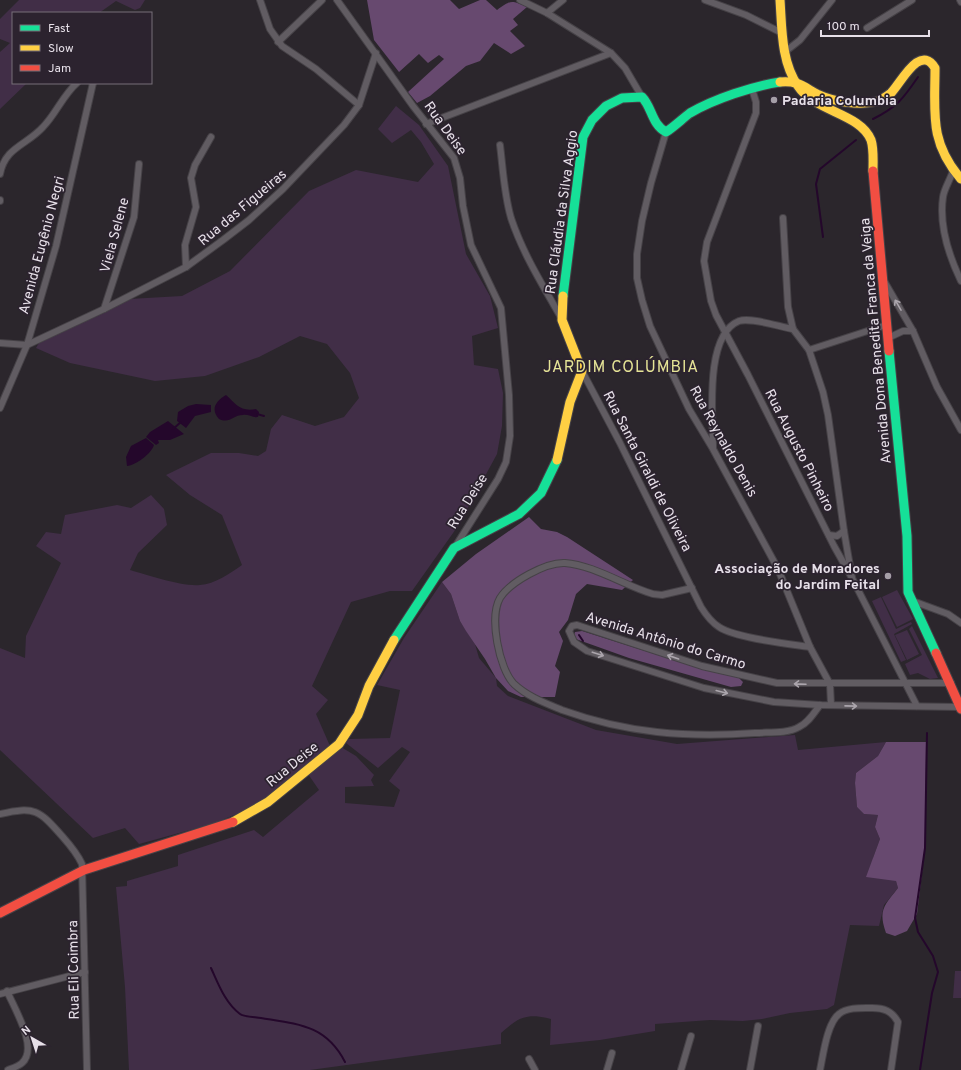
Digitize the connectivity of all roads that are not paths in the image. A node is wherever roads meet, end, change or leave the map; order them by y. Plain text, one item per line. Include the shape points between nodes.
1 (260, 0) edge
2 (322, 0) edge
3 (337, 0) edge
4 (520, 0) edge
5 (562, 0) edge
6 (705, 0) edge
7 (780, 0) edge
8 (832, 0) edge
9 (912, 0) edge
10 (547, 13) junction
11 (867, 28) dead end
12 (782, 33) junction
13 (278, 42) junction
14 (786, 51) junction
15 (376, 53) junction
16 (611, 53) junction
17 (795, 81) junction
18 (76, 84) edge
19 (93, 84) edge
20 (752, 89) junction
21 (642, 97) junction
22 (358, 105) junction
23 (426, 124) junction
24 (666, 132) junction
25 (211, 137) dead end
26 (500, 145) dead end
27 (139, 164) dead end
28 (953, 171) junction
29 (0, 174) edge
30 (961, 179) edge
31 (783, 218) dead end
32 (186, 267) junction
33 (882, 278) junction
34 (961, 281) edge
35 (104, 309) junction
36 (562, 320) junction
37 (886, 325) junction
38 (793, 329) junction
39 (914, 331) junction
40 (725, 332) junction
41 (888, 338) junction
42 (0, 343) edge
43 (27, 345) junction
44 (809, 350) junction
45 (582, 371) junction
46 (0, 408) edge
47 (961, 430) edge
48 (713, 449) junction
49 (844, 531) junction
50 (829, 535) junction
51 (454, 548) junction
52 (852, 578) junction
53 (692, 588) junction
54 (910, 600) junction
55 (961, 624) edge
56 (810, 647) junction
57 (950, 682) junction
58 (830, 684) junction
59 (907, 684) junction
60 (820, 705) junction
61 (831, 705) junction
62 (917, 706) junction
63 (961, 708) edge
64 (0, 814) edge
65 (84, 870) junction
66 (0, 913) edge
67 (86, 972) junction
68 (7, 991) junction
69 (0, 994) edge
70 (758, 1026) dead end
71 (691, 1036) dead end
72 (612, 1053) dead end
73 (529, 1059) dead end
74 (8, 1070) edge
75 (87, 1070) edge
76 (535, 1070) edge
77 (607, 1070) edge
78 (681, 1070) edge
79 (750, 1070) edge
80 (820, 1070) edge
81 (890, 1070) edge

1 - 13 street via 268,25
2 - 13 street
3 - 15 street, Rua Deise
4 - 10 street
5 - 10 street
6 - 12 street via 746,15
7 - 12 street, Avenida Dona Benedita Franca da Veiga
8 - 14 street via 800,40
9 - 11 street
10 - 16 street
12 - 14 street, Avenida Dona Benedita Franca da Veiga
13 - 22 street via 316,69
14 - 17 street, Avenida Dona Benedita Franca da Veiga
15 - 22 street, Rua das Figueiras
15 - 23 street, Rua Deise
16 - 21 street via 625,68
16 - 23 street
17 - 20 street
17 - 28 street via 828,98 852,102 877,101 895,90 910,67 916,62 926,60 934,65 937,142
17 - 33 street, Avenida Dona Benedita Franca da Veiga via 815,103 859,125 871,141
18 - 29 street via 42,129 9,154
19 - 43 street, Avenida Eugênio Negri via 56,246
20 - 24 street via 695,110
20 - 40 street, Rua Augusto Pinheiro via 756,113 707,242 704,261 711,301
21 - 24 street via 659,128
21 - 36 street, Rua Cláudia da Silva Aggio via 627,96 609,104 593,118 583,136
22 - 32 street, Rua das Figueiras via 344,125 283,189 249,220
23 - 51 street, Rua Deise via 454,158 457,167 472,245 501,308 507,374 510,436 506,462
24 - 48 street, Rua Reynaldo Denis via 642,221 637,278 650,326 689,409
25 - 32 street via 195,165 191,178 196,208 185,245
26 - 36 street, Rua Santa Giraldi de Oliveira via 511,216 530,262
27 - 35 street, Viela Selene via 134,216
28 - 30 street
28 - 34 street via 943,196 944,232
31 - 38 street via 788,307
32 - 35 street, Rua das Figueiras
33 - 37 street, Avenida Dona Benedita Franca da Veiga
39 -> 33 street
35 - 43 street, Rua das Figueiras
36 - 45 street, Rua Santa Giraldi de Oliveira
37 - 41 street, Avenida Dona Benedita Franca da Veiga
37 - 44 street
38 - 40 street via 749,320 739,321
38 - 44 street
39 - 41 street via 903,331
39 - 47 street via 936,387
40 - 48 street via 716,354 714,370
40 - 50 street, Rua Augusto Pinheiro
41 - 54 street, Avenida Dona Benedita Franca da Veiga via 907,536
42 - 43 street
43 - 46 street, Avenida Eugênio Negri
44 - 49 street via 828,415
45 - 51 street via 570,402 556,465 541,493 519,514
45 - 53 street, Rua Santa Giraldi de Oliveira
48 - 56 street, Rua Reynaldo Denis via 778,569
49 - 50 street via 837,536
49 - 52 street
50 - 52 street, Rua Augusto Pinheiro
51 - 65 street, Rua Deise via 391,645 348,732 325,757 268,802 232,822
52 - 59 street, Rua Augusto Pinheiro
53 - 56 street, Rua Santa Giraldi de Oliveira via 710,621 720,629
53 - 60 street via 662,595 653,594 577,565 563,563 535,572 509,588 500,599 497,610 497,644 513,683 526,694 542,702 617,727 676,735 720,736 792,730 805,723
54 - 55 street via 948,614
54 - 57 street, Avenida Dona Benedita Franca da Veiga
56 - 58 street, Rua Reynaldo Denis
57 - 59 street, Avenida Antônio do Carmo
57 - 63 street, Avenida Dona Benedita Franca da Veiga
58 - 59 street, Avenida Antônio do Carmo
58 -> 60 street, Avenida Antônio do Carmo via 756,680 702,666 582,626 572,626 569,631 574,642 587,650 704,688 774,702
58 - 61 street, Rua Reynaldo Denis
59 - 62 street, Rua Augusto Pinheiro
60 - 61 street, Avenida Antônio do Carmo
61 -> 62 street, Avenida Antônio do Carmo
62 - 63 street, Avenida Antônio do Carmo
64 - 65 street via 29,810 43,815 75,852
65 - 66 street, Rua Deise
65 - 67 street, Rua Eli Coimbra
67 - 68 street
67 - 75 street, Rua Eli Coimbra
68 - 69 street
68 - 74 street via 29,1048 22,1063
70 - 79 street
71 - 78 street
72 - 77 street
73 - 76 street
80 - 81 street via 830,1029 839,1014 848,1010 880,1008 892,1014 898,1022

